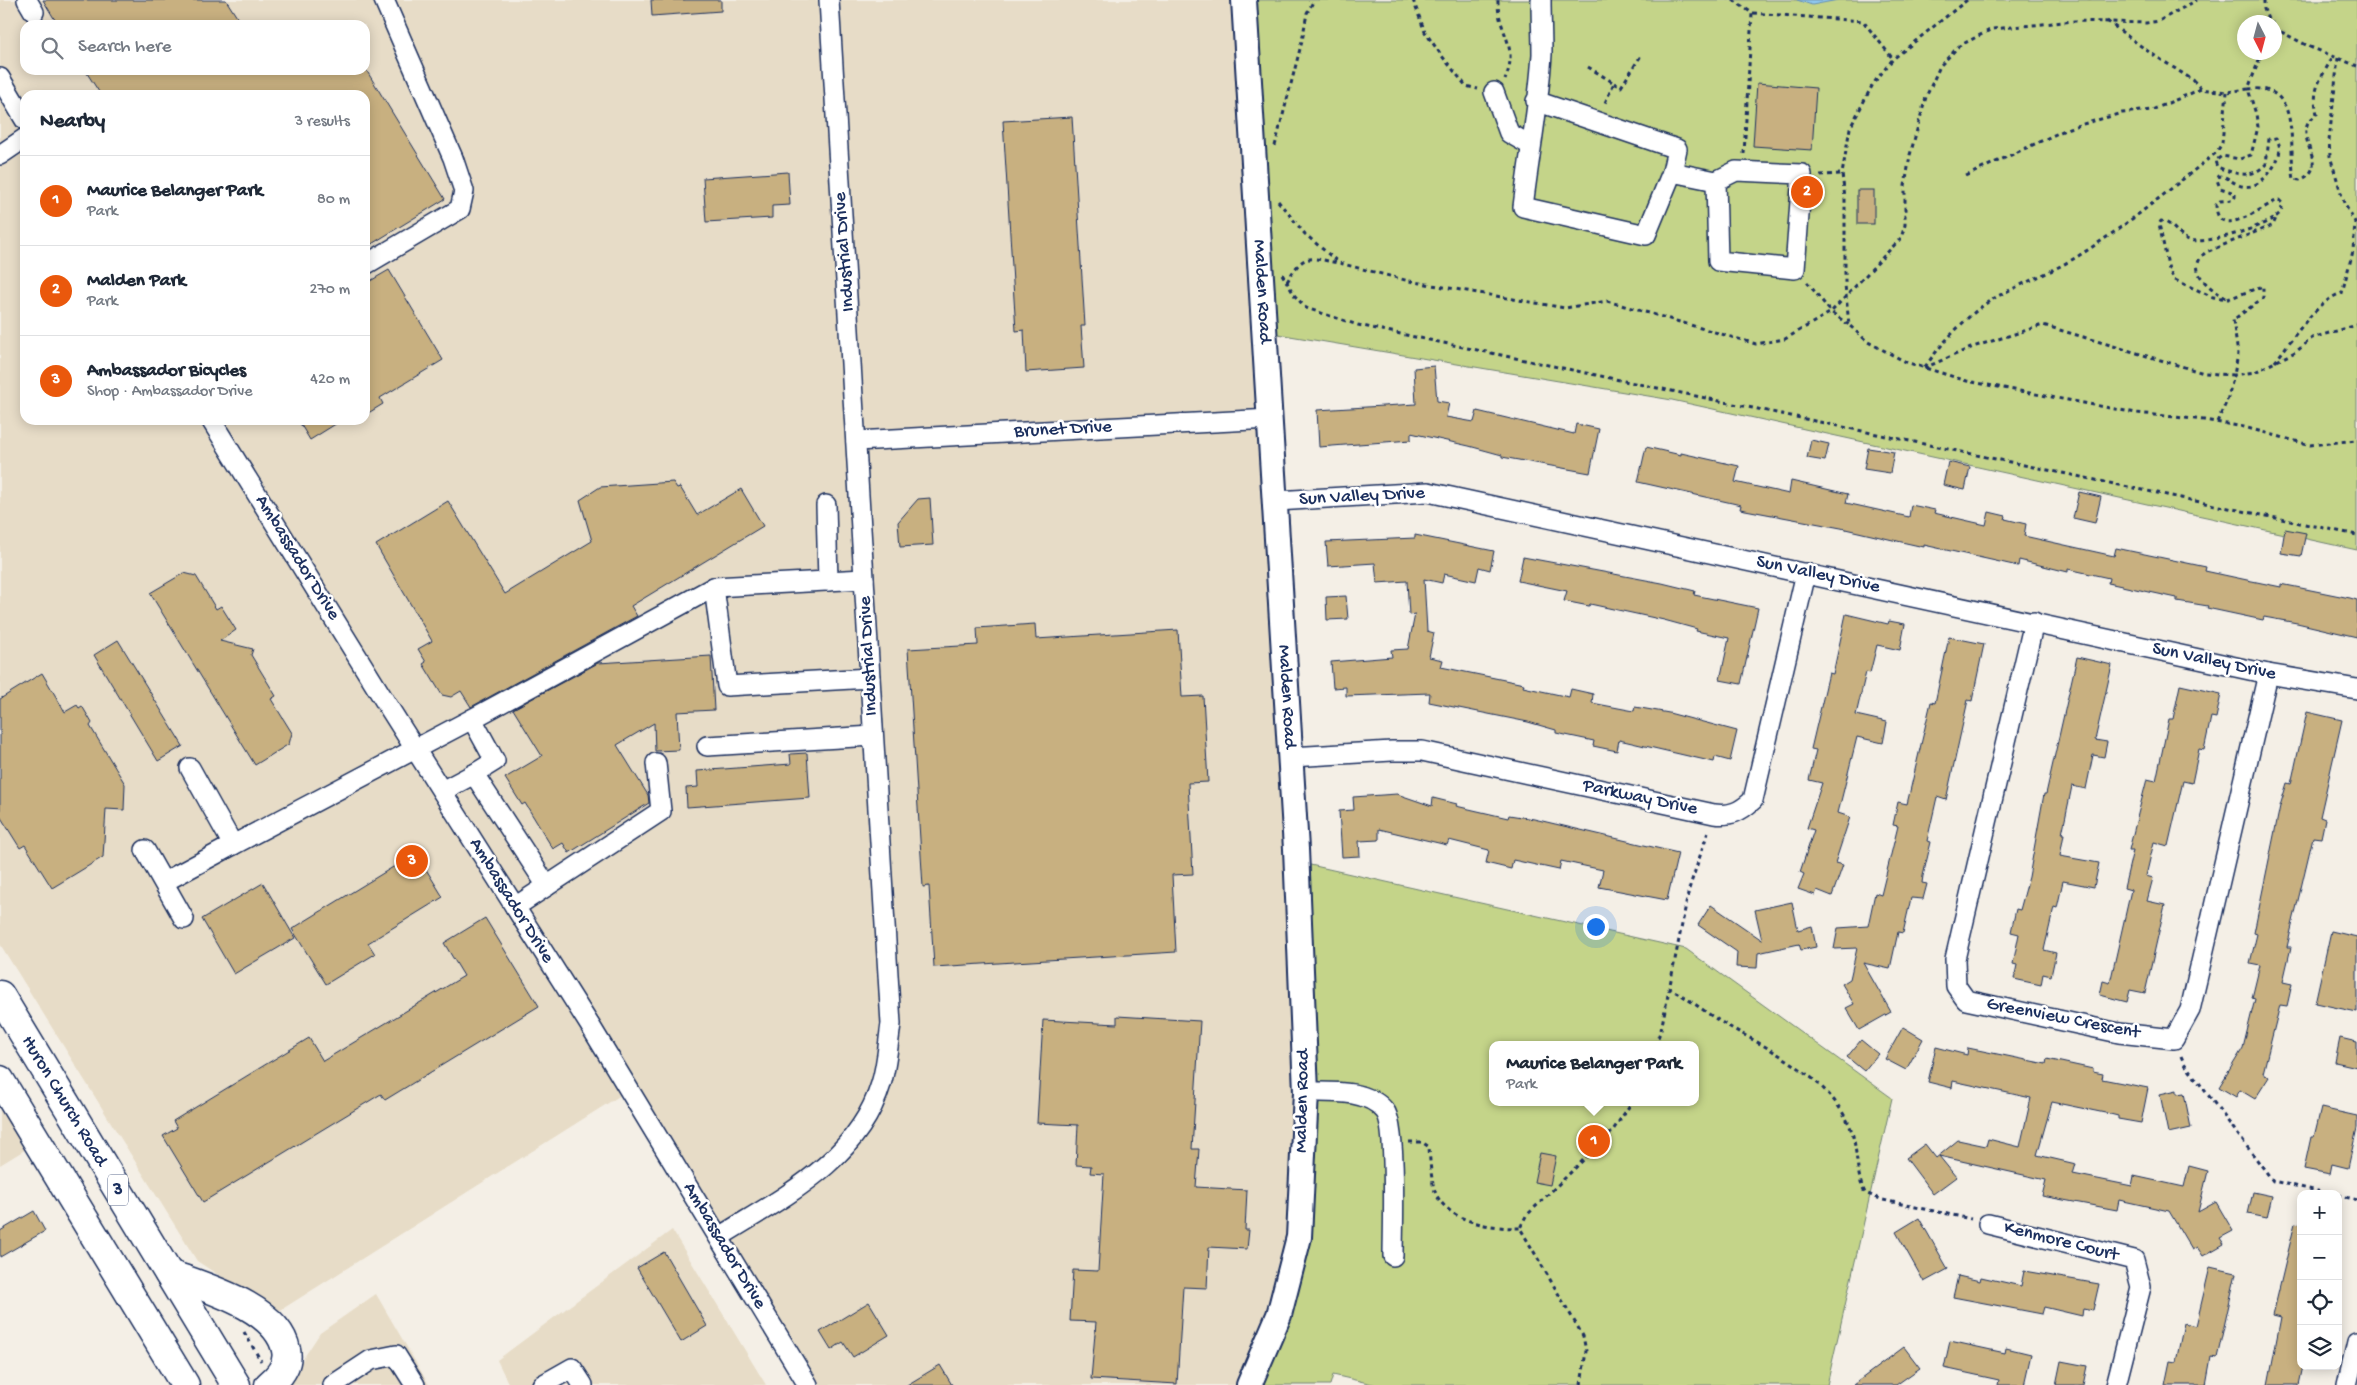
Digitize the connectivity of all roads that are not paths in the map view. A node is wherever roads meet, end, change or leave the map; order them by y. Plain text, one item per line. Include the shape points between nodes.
1 (384, 0) edge
2 (829, 0) edge
3 (1244, 0) edge
4 (1541, 0) edge
5 (0, 78) edge
6 (1494, 92) road end
7 (1536, 101) junction
8 (20, 112) edge
9 (20, 141) edge
10 (1530, 145) junction
11 (0, 155) edge
12 (1672, 172) junction
13 (1716, 181) junction
14 (370, 262) edge
15 (1271, 419) junction
16 (214, 425) edge
17 (856, 441) junction
18 (1276, 501) junction
19 (826, 505) dead end
20 (1806, 572) junction
21 (864, 579) junction
22 (828, 581) junction
23 (714, 587) junction
24 (2034, 622) junction
25 (2268, 674) junction
26 (870, 678) junction
27 (2357, 689) edge
28 (472, 719) junction
29 (873, 736) junction
30 (707, 746) dead end
31 (414, 749) junction
32 (1291, 756) junction
33 (656, 764) dead end
34 (190, 768) dead end
35 (474, 774) junction
36 (442, 791) junction
37 (233, 845) junction
38 (146, 850) dead end
39 (164, 882) junction
40 (547, 886) junction
41 (515, 907) junction
42 (184, 919) dead end
43 (0, 995) edge
44 (0, 1080) edge
45 (1306, 1092) junction
46 (1988, 1224) road end
47 (719, 1237) junction
48 (1393, 1256) dead end
49 (169, 1274) junction
50 (2357, 1342) edge
51 (266, 1375) edge
52 (803, 1383) edge
53 (185, 1385) edge
54 (236, 1385) edge
55 (333, 1385) edge
56 (415, 1385) edge
57 (542, 1385) edge
58 (583, 1385) edge
59 (1249, 1385) edge
60 (2116, 1385) edge
61 (2347, 1385) edge

1 - 14 street via 453,158 464,191 460,209
2 - 17 street, Industrial Drive
3 - 15 main road, Malden Road
4 - 7 street via 1542,54
5 - 8 street
6 - 10 street via 1510,133
7 - 10 street
7 - 12 street via 1677,149
9 - 11 street
10 - 12 street via 1523,208 1646,235
12 - 13 street
13 - 13 street via 1736,171 1802,174 1795,269 1718,261
15 - 17 street, Brunet Drive
15 - 18 main road, Malden Road
16 - 31 street, Ambassador Drive
17 - 21 street, Industrial Drive
18 - 20 street, Sun Valley Drive via 1428,492
18 - 32 main road, Malden Road
19 - 22 street
20 - 24 street, Sun Valley Drive
20 - 32 street, Parkway Drive via 1753,800 1741,812 1714,814 1422,752
21 - 22 street
21 - 26 street, Industrial Drive
22 - 23 street
23 - 26 street via 727,686
23 - 28 street
24 - 25 street, Sun Valley Drive
24 - 25 street, Greenview Crescent via 1955,959 1956,986 1966,1000 2119,1033 2174,1039 2190,1010
25 - 27 street, Sun Valley Drive
26 - 29 street, Industrial Drive
28 - 31 street
28 - 35 street via 495,761
29 - 30 street
29 - 47 street, Industrial Drive via 891,1024 881,1084 866,1117 846,1146 814,1177
31 - 36 street, Ambassador Drive
31 - 37 street
32 - 45 main road, Malden Road
33 - 40 street via 661,811
34 - 37 street
35 - 36 street
35 - 40 street
36 - 41 street, Ambassador Drive
37 - 39 street
38 - 39 street
39 - 42 street
40 - 41 street
41 - 47 street, Ambassador Drive
43 - 49 highway, Huron Church Road / 3
44 - 53 highway, 3
45 - 48 street via 1346,1091 1371,1101 1385,1111 1390,1122
45 - 59 main road, Malden Road via 1299,1237 1279,1315
46 - 60 street, Kenmore Court via 2134,1260 2141,1287
47 - 52 street, Ambassador Drive
49 - 51 highway via 231,1298 264,1316 284,1340 288,1359 278,1378
49 - 54 highway, Huron Church Road / 3
50 - 61 street
55 - 56 street via 372,1360 396,1355
57 - 58 street via 572,1368

